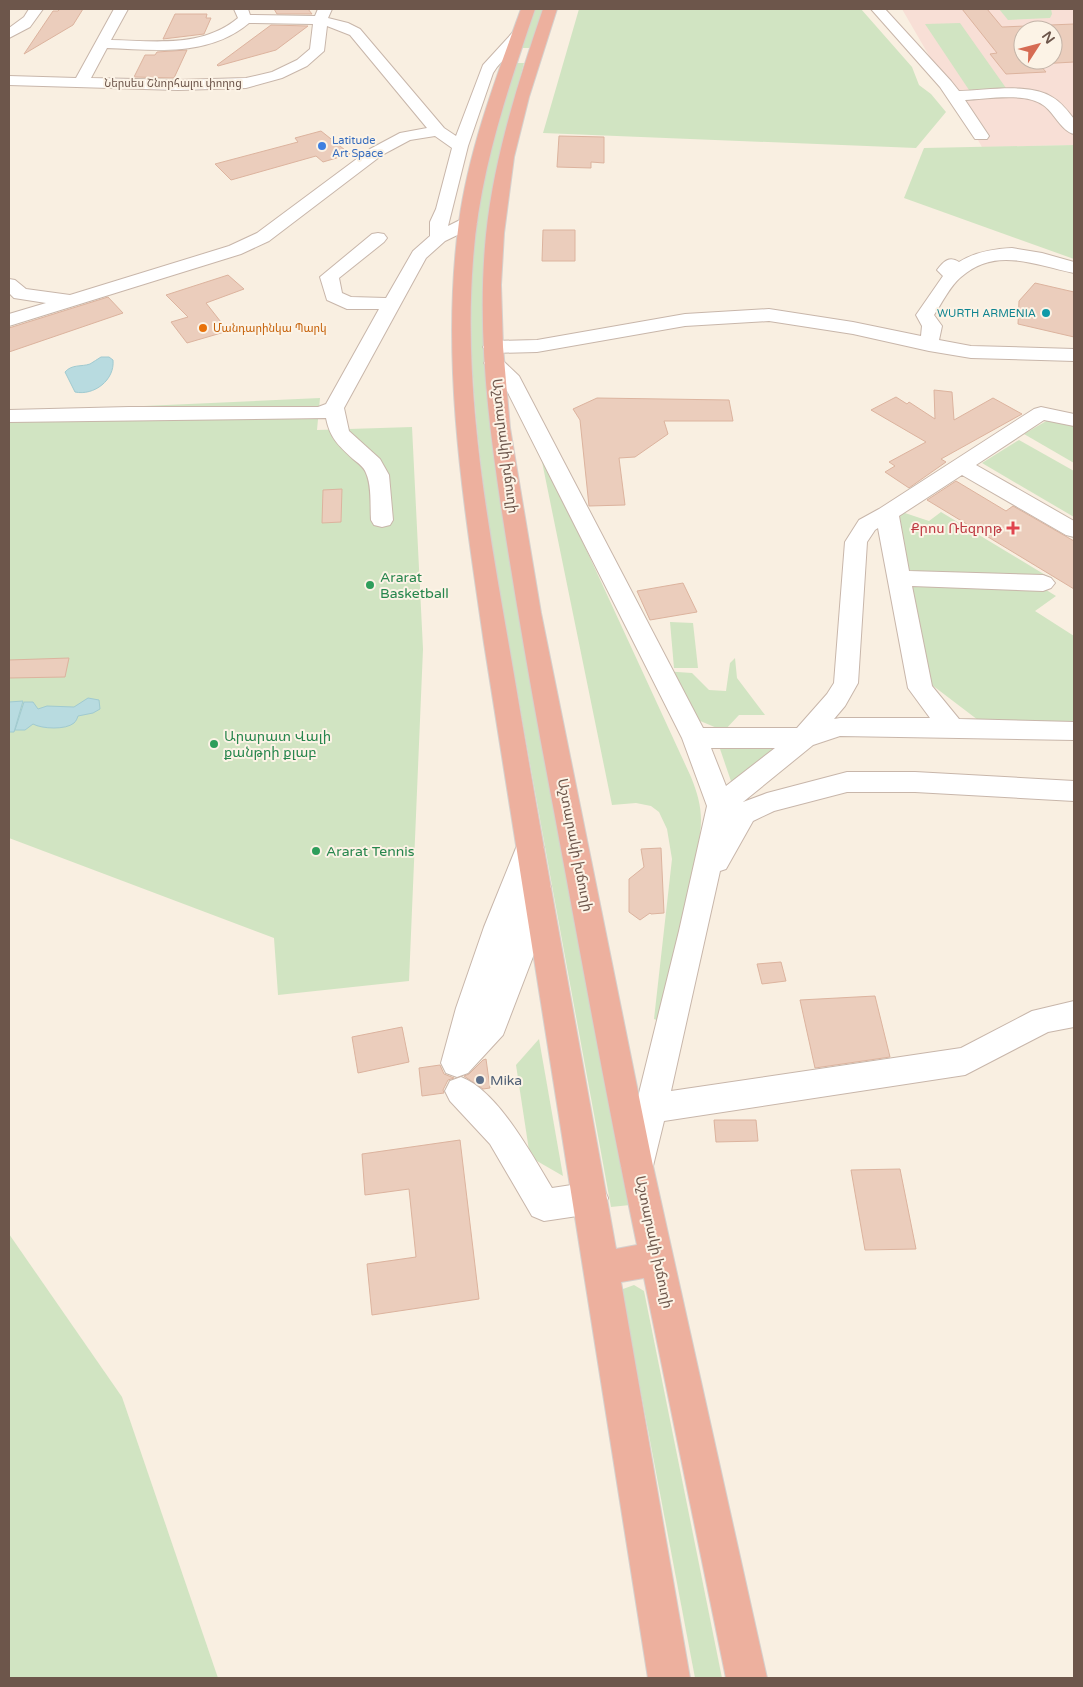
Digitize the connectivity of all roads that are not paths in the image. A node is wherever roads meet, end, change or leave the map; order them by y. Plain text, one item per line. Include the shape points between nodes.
1 (36, 9) edge
2 (121, 9) edge
3 (528, 9) edge
4 (550, 9) edge
5 (878, 9) edge
6 (243, 14) edge
7 (323, 15) edge
8 (9, 34) edge
9 (519, 34) junction
10 (102, 44) junction
11 (510, 57) junction
12 (533, 58) junction
13 (9, 81) edge
14 (82, 82) junction
15 (955, 96) junction
16 (1074, 129) edge
17 (438, 131) junction
18 (981, 136) dead end
19 (460, 146) junction
20 (468, 223) junction
21 (439, 237) junction
22 (378, 238) dead end
23 (962, 253) dead end
24 (465, 255) junction
25 (1074, 268) edge
26 (953, 274) junction
27 (9, 284) edge
28 (74, 300) junction
29 (392, 304) junction
30 (9, 320) edge
31 (930, 345) junction
32 (494, 355) junction
33 (1074, 355) edge
34 (334, 408) junction
35 (9, 416) edge
36 (1074, 420) edge
37 (961, 465) junction
38 (887, 514) junction
39 (382, 520) dead end
40 (1074, 530) edge
41 (899, 578) junction
42 (1043, 583) dead end
43 (952, 728) junction
44 (1074, 730) edge
45 (695, 738) junction
46 (804, 738) junction
47 (1074, 791) edge
48 (720, 806) junction
49 (530, 848) junction
50 (537, 885) junction
51 (702, 886) junction
52 (1074, 1014) edge
53 (460, 1091) dead end
54 (651, 1108) junction
55 (637, 1166) junction
56 (590, 1198) junction
57 (657, 1258) junction
58 (602, 1269) junction
59 (669, 1678) edge
60 (747, 1678) edge

1 - 8 street via 19,29
2 - 10 street
3 - 9 highway
4 - 12 highway, Աշտարակի խճուղի
5 - 15 street
6 - 7 street
6 - 10 street via 238,27 225,35 188,44
7 - 14 street, Ներսես Շնորհալու փողոց via 317,51 302,63 277,75 246,83
7 - 17 street via 355,32
9 - 11 highway
9 - 19 street via 490,65
10 - 14 street
11 - 12 highway
11 - 20 highway via 479,156
12 - 32 highway, Աշտարակի խճուղի via 506,157 495,233 492,285
13 - 14 street, Ներսես Շնորհալու փողոց
15 - 16 street via 1021,94 1041,97
15 - 18 street
17 - 19 street
17 - 28 street via 406,136 376,152 263,237 235,250
19 - 21 street
20 - 21 street
20 - 24 highway
21 - 24 street
21 - 29 street via 419,255
22 - 29 street via 329,277 334,296 347,303
23 - 26 street via 946,270
24 - 49 highway via 462,350 466,432 491,616
25 - 26 street via 1025,254 1005,253 970,262
26 - 31 street via 925,315 932,326
27 - 28 street via 20,294
28 - 30 street
29 - 34 street
31 - 32 street via 852,328 769,316 685,320
31 - 33 street via 971,352
32 - 45 street via 509,376
32 - 55 highway, Աշտարակի խճուղի via 500,428 529,613
34 - 35 street via 320,413
34 - 39 street via 339,432 348,444 363,454 378,475
36 - 37 street via 1041,413
37 - 38 street
37 - 40 street
38 - 41 street
38 - 46 street via 867,525 856,542 846,683
41 - 42 street
41 - 43 street via 920,688
43 - 44 street
43 - 46 street via 840,727
45 - 46 street
45 - 48 street
46 - 48 street
47 - 51 street via 915,782 847,782 767,803 743,814
48 - 51 street
49 - 50 highway
49 - 50 street via 479,976 457,1063 492,1026 524,941
50 - 56 highway
51 - 54 street
52 - 54 street via 1043,1020 965,1061
53 - 56 street via 501,1133 544,1204
54 - 55 street
55 - 57 highway, Աշտարակի խճուղի
56 - 58 highway
57 - 58 highway
57 - 60 highway, Աշտարակի խճուղի
58 - 59 highway

